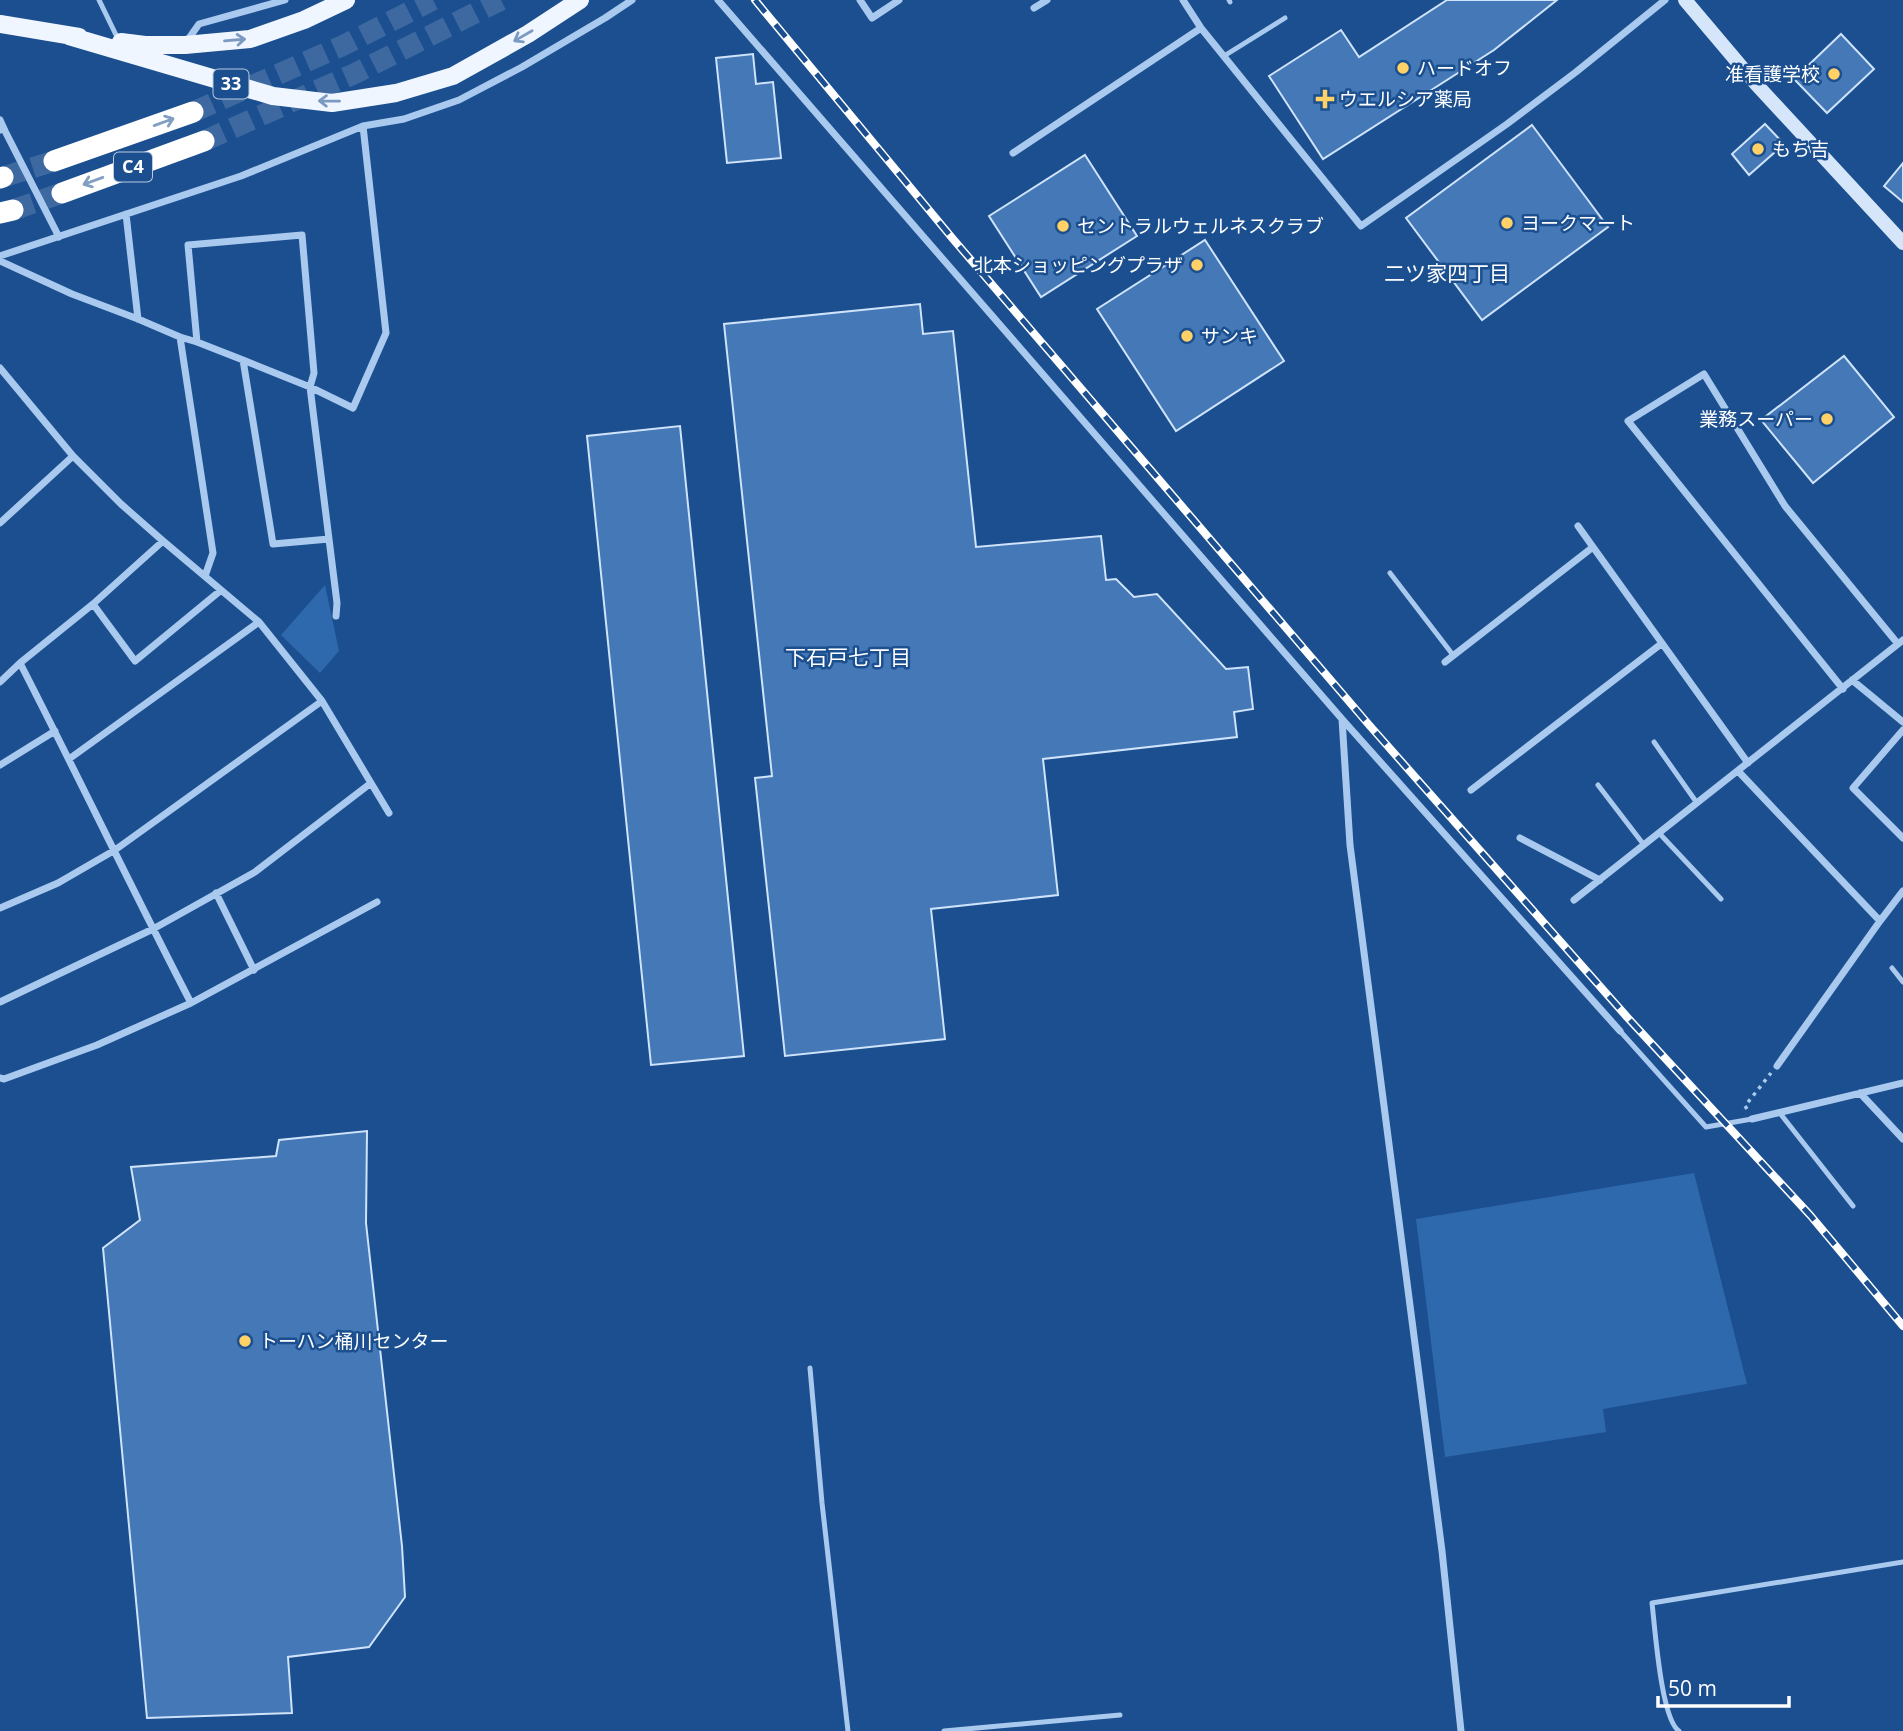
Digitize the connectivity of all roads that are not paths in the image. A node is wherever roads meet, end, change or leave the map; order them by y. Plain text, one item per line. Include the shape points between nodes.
1 (99, 0) edge
2 (285, 0) edge
3 (346, 0) edge
4 (580, 0) edge
5 (632, 0) edge
6 (718, 0) edge
7 (860, 0) edge
8 (899, 0) edge
9 (1047, 0) edge
10 (1183, 0) edge
11 (1665, 0) edge
12 (1685, 0) edge
13 (1034, 8) dead end
14 (1285, 18) dead end
15 (0, 24) edge
16 (1201, 28) junction
17 (69, 36) junction
18 (120, 42) junction
19 (185, 45) junction
20 (1224, 56) junction
21 (193, 111) tunnel mouth
22 (0, 120) edge
23 (363, 126) junction
24 (2, 129) edge
25 (204, 141) tunnel mouth
26 (1013, 153) dead end
27 (54, 161) tunnel mouth
28 (62, 192) tunnel mouth
29 (126, 214) junction
30 (60, 237) junction
31 (1903, 243) edge
32 (0, 256) edge
33 (0, 261) edge
34 (138, 319) junction
35 (180, 337) junction
36 (197, 342) junction
37 (243, 360) junction
38 (0, 368) edge
39 (310, 387) junction
40 (73, 456) junction
41 (0, 523) edge
42 (1578, 526) dead end
43 (329, 539) junction
44 (163, 541) junction
45 (1593, 547) junction
46 (1390, 573) dead end
47 (205, 576) junction
48 (220, 591) junction
49 (93, 604) junction
50 (336, 616) dead end
51 (259, 622) junction
52 (1900, 642) edge
53 (1661, 644) junction
54 (1453, 655) junction
55 (1445, 662) dead end
56 (20, 663) junction
57 (1852, 680) junction
58 (0, 682) edge
59 (1843, 689) junction
60 (322, 701) junction
61 (1342, 719) junction
62 (1903, 723) edge
63 (1903, 730) edge
64 (55, 731) junction
65 (1654, 742) dead end
66 (69, 759) junction
67 (1748, 763) junction
68 (0, 765) edge
69 (1738, 771) junction
70 (371, 783) junction
71 (1598, 785) dead end
72 (1471, 790) dead end
73 (1697, 803) junction
74 (389, 814) dead end
75 (1659, 833) junction
76 (1520, 838) dead end
77 (1903, 838) edge
78 (1644, 845) junction
79 (115, 850) junction
80 (1600, 880) junction
81 (1903, 891) edge
82 (216, 893) junction
83 (1721, 899) dead end
84 (1574, 900) dead end
85 (377, 902) dead end
86 (0, 908) edge
87 (1880, 921) junction
88 (153, 929) junction
89 (1892, 968) dead end
90 (254, 970) junction
91 (1903, 982) edge
92 (0, 1002) edge
93 (191, 1003) junction
94 (1620, 1031) joint
95 (1777, 1066) road end
96 (0, 1078) edge
97 (1903, 1083) edge
98 (1860, 1093) junction
99 (1779, 1112) junction
100 (1752, 1119) joint
101 (1903, 1139) edge
102 (1853, 1206) dead end
103 (810, 1368) dead end
104 (1903, 1562) edge
105 (1120, 1715) dead end
106 (848, 1731) edge
107 (944, 1731) edge
108 (1461, 1731) edge
109 (1679, 1731) edge

1 - 18 lane
2 - 19 street via 199,24
19 -> 3 main road, 33 via 250,39
4 -> 17 main road, 33 via 453,76 396,93 332,103 273,96
5 - 23 street via 459,100 404,119
6 - 61 street
7 - 8 street via 872,18
9 - 13 street
10 - 16 street
11 - 20 street via 1507,124 1362,226
12 - 31 main road via 1756,85
14 - 20 lane
15 - 17 main road, 33
16 - 20 street
16 - 26 street
17 - 18 main road, 33
18 - 19 main road, 33
27 -> 21 highway, C4
22 - 24 street
23 - 29 street via 241,176
23 - 39 street via 386,333 353,408
24 - 30 street, bridge
25 -> 28 highway, C4
29 - 30 street
29 - 34 street
30 - 32 street
33 - 34 street
34 - 35 street
35 - 36 street
35 - 47 street via 212,552
36 - 37 street
36 - 39 street via 188,245 302,235 314,373
37 - 39 street
37 - 43 street via 273,544
38 - 40 street
39 - 43 street
40 - 41 street
40 - 44 street
42 - 45 street
43 - 50 street
44 - 47 street
44 - 49 street
45 - 53 street
45 - 54 street
46 - 54 lane
47 - 48 street
48 - 49 street via 135,661
48 - 51 street
49 - 56 street
51 - 60 street
51 - 66 street
52 - 57 street
52 - 59 street via 1785,506 1704,374 1628,421
53 - 67 street
53 - 72 street
54 - 55 street
56 - 58 street
56 - 64 street
57 - 59 street
57 - 62 street
59 - 67 street
60 - 70 street
60 - 79 street
61 - 94 street
61 - 108 street via 1350,845 1442,1551
63 - 77 street via 1853,788
64 - 66 street
64 - 68 street
65 - 73 lane
66 - 79 street
67 - 69 street
69 - 73 street
69 - 87 street
70 - 74 street
70 - 82 street via 255,872
71 - 78 lane
73 - 75 street
75 - 78 street
75 - 83 lane
76 - 80 street
78 - 80 street
79 - 86 street via 58,883
79 - 88 street
80 - 84 street
81 - 87 street
82 - 88 street
82 - 90 street
85 - 90 street
87 - 95 street
88 - 92 street
88 - 93 street
89 - 91 lane
90 - 93 street
93 - 96 street via 97,1045
94 - 100 lane via 1706,1128
97 - 98 street
98 - 99 street
98 - 101 street
99 - 100 street
99 - 102 lane
103 - 106 lane
104 - 109 lane via 1652,1603 1666,1704 1673,1727
105 - 107 lane

